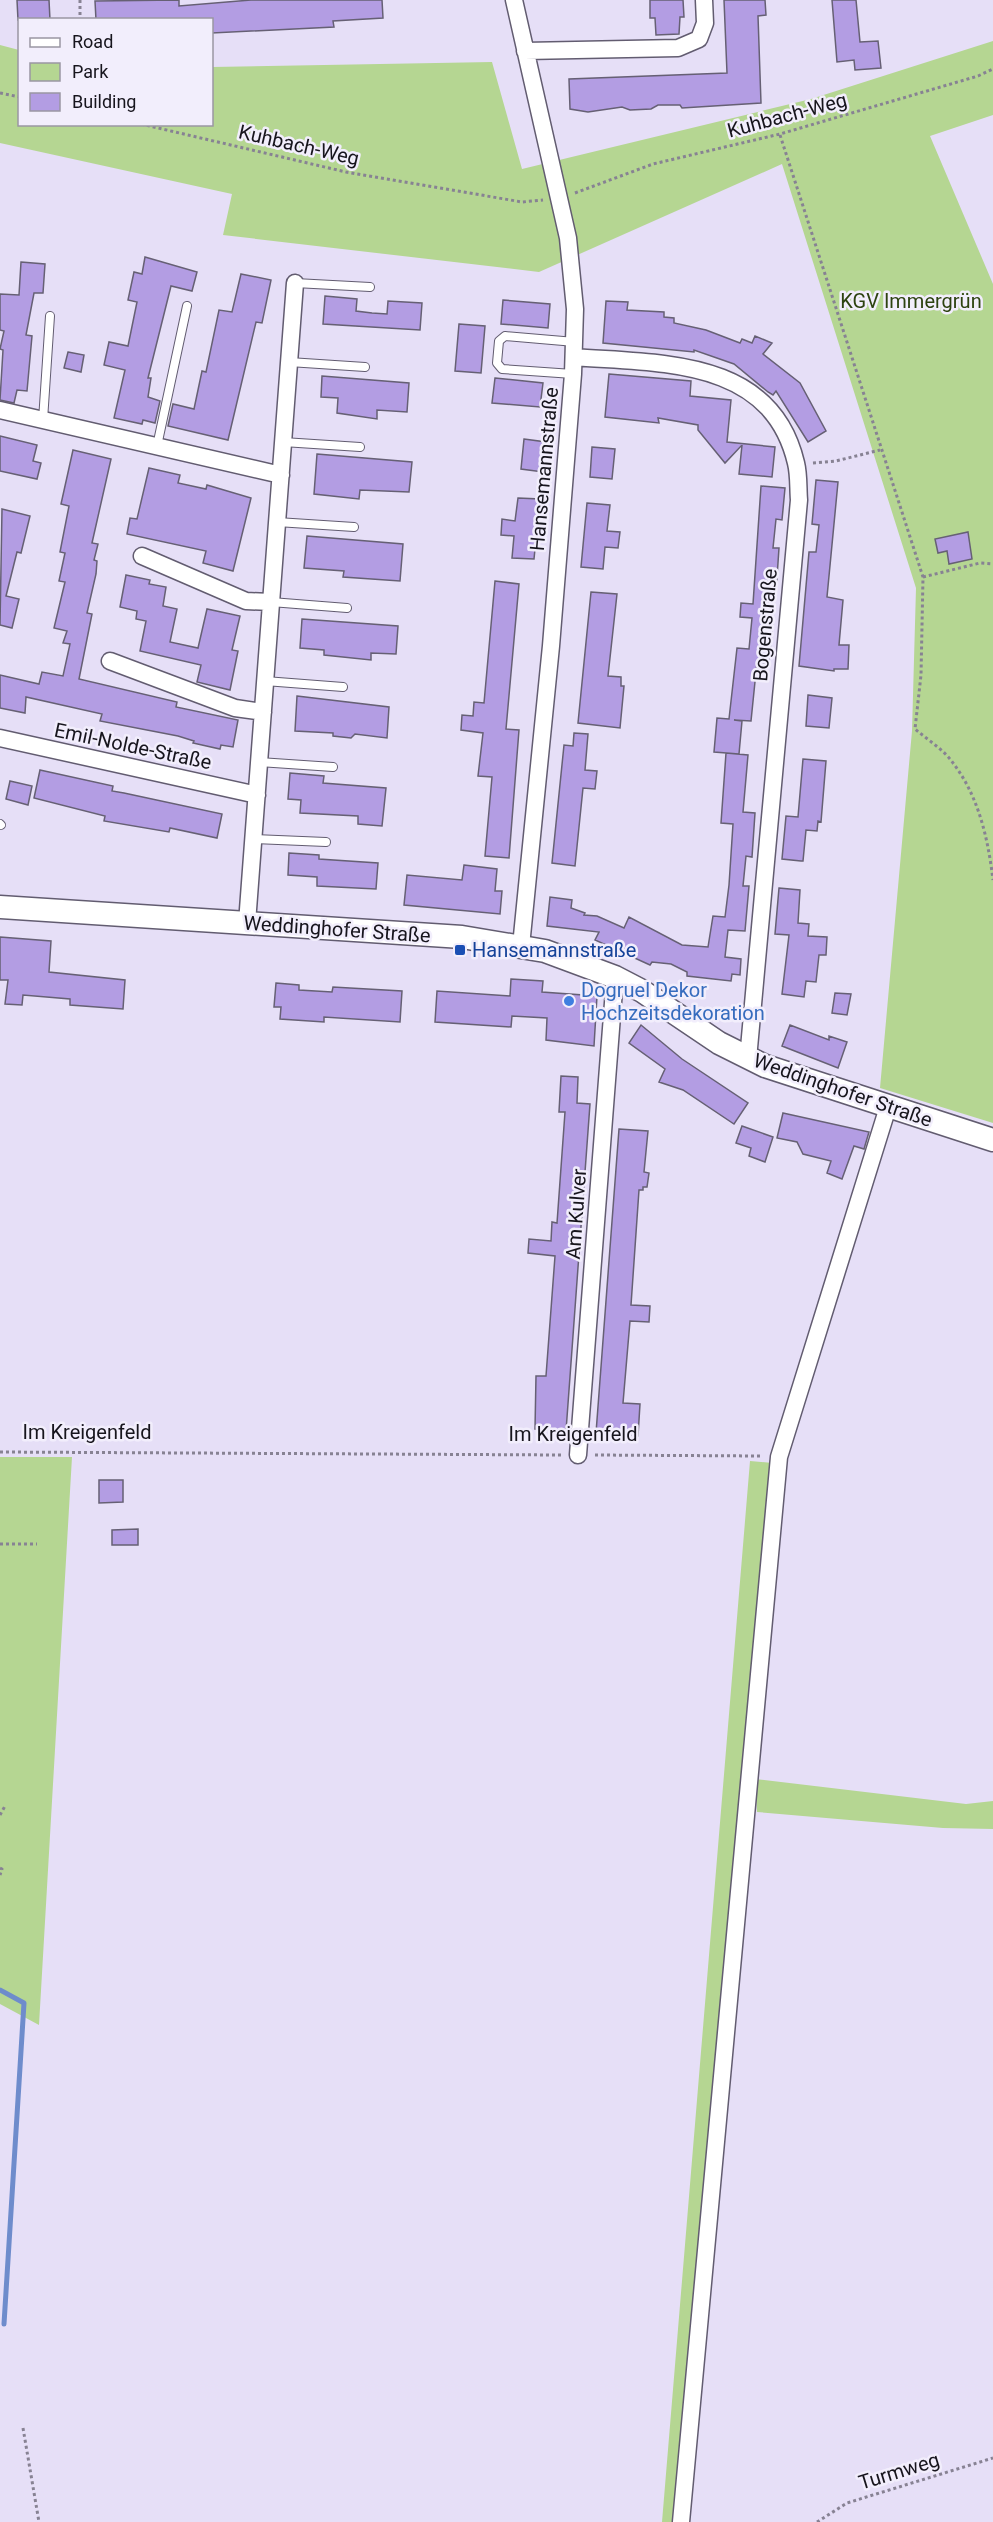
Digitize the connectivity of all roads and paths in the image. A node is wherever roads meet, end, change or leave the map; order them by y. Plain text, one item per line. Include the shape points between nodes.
1 (80, 0) edge
2 (514, 0) edge
3 (704, 0) edge
4 (80, 18) edge
5 (525, 51) junction
6 (993, 69) edge
7 (0, 93) edge
8 (18, 97) edge
9 (150, 126) edge
10 (780, 135) junction
11 (588, 188) dead end
12 (522, 202) dead end
13 (295, 283) joint
14 (370, 287) dead end
15 (188, 306) dead end
16 (50, 316) dead end
17 (574, 349) junction
18 (289, 362) junction
19 (366, 367) dead end
20 (573, 374) junction
21 (0, 410) edge
22 (43, 420) junction
23 (283, 442) junction
24 (157, 446) junction
25 (360, 447) dead end
26 (880, 450) junction
27 (796, 464) junction
28 (281, 475) junction
29 (277, 522) junction
30 (354, 527) dead end
31 (142, 556) dead end
32 (993, 564) edge
33 (923, 577) junction
34 (271, 602) junction
35 (347, 608) dead end
36 (110, 661) dead end
37 (265, 681) junction
38 (343, 687) dead end
39 (263, 712) junction
40 (0, 738) edge
41 (259, 762) junction
42 (333, 767) dead end
43 (257, 795) junction
44 (254, 839) junction
45 (326, 842) dead end
46 (993, 880) edge
47 (0, 908) edge
48 (248, 923) junction
49 (521, 946) junction
50 (615, 977) junction
51 (748, 1059) junction
52 (888, 1107) junction
53 (993, 1140) edge
54 (0, 1452) edge
55 (578, 1455) junction
56 (779, 1457) junction
57 (0, 1544) edge
58 (37, 1544) dead end
59 (4, 1806) dead end
60 (0, 1815) edge
61 (0, 1868) edge
62 (0, 1875) edge
63 (23, 2428) dead end
64 (993, 2458) edge
65 (39, 2522) edge
66 (681, 2522) edge
67 (817, 2522) edge

1 - 4 path
2 - 5 street, Hansemannstraße
3 - 5 street via 705,23 699,39 678,48
5 - 17 street, Hansemannstraße via 568,238 575,309
6 - 10 path, Kuhbach-Weg
7 - 8 path
9 - 12 path, Kuhbach-Weg via 346,172
10 - 11 path, Kuhbach-Weg via 653,164
10 - 26 path
13 - 14 lane
13 - 18 street
15 - 24 lane
16 - 22 lane
17 - 20 street, Hansemannstraße
17 - 20 lane via 505,336 499,340 497,363 502,369
17 - 27 street, Bogenstraße via 693,367 744,387 768,409 786,434
18 - 19 lane
18 - 23 street
20 - 49 street, Hansemannstraße
21 - 22 street
22 - 24 street
23 - 25 lane
23 - 28 street
24 - 28 street
26 - 27 path via 836,461
26 - 33 path
27 - 51 street, Bogenstraße via 798,500
28 - 29 street
29 - 30 lane
29 - 34 street
31 - 34 street via 246,601
32 - 33 path via 980,563
33 - 46 path via 921,675 915,729 953,762 973,795 989,844
34 - 35 lane
34 - 37 street
36 - 39 street via 235,708
37 - 38 lane
37 - 39 street
39 - 41 street
40 - 43 street, Emil-Nolde-Straße
41 - 42 lane
41 - 43 street
43 - 44 street
44 - 45 lane
44 - 48 street
47 - 48 street, Weddinghofer Straße
48 - 49 street, Weddinghofer Straße via 462,937
49 - 50 street, Weddinghofer Straße
50 - 51 street, Weddinghofer Straße
50 - 55 street, Am Kulver
51 - 52 street, Weddinghofer Straße
52 - 53 street, Weddinghofer Straße
52 - 56 street
54 - 55 path, Im Kreigenfeld
55 - 56 path, Im Kreigenfeld
56 - 66 street
57 - 58 path
59 - 60 path
61 - 62 path
63 - 65 path
64 - 67 path, Turmweg via 847,2503

